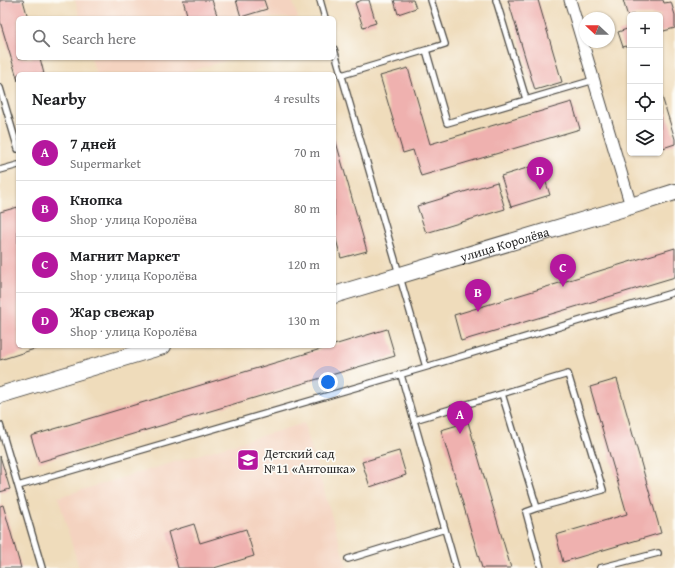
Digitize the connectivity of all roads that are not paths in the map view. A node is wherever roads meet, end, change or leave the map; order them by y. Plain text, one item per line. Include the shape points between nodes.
1 (320, 0) edge
2 (432, 0) edge
3 (496, 0) edge
4 (570, 0) edge
5 (324, 16) edge
6 (426, 50) junction
7 (336, 56) edge
8 (342, 75) junction
9 (594, 80) junction
10 (0, 88) edge
11 (526, 99) junction
12 (16, 142) edge
13 (16, 166) edge
14 (0, 170) edge
15 (675, 192) edge
16 (631, 206) junction
17 (400, 275) junction
18 (675, 292) edge
19 (336, 294) edge
20 (156, 348) edge
21 (426, 367) junction
22 (401, 375) junction
23 (502, 394) junction
24 (0, 395) edge
25 (414, 420) junction
26 (0, 425) edge
27 (18, 486) junction
28 (537, 508) junction
29 (445, 529) junction
30 (658, 553) dead end
31 (348, 559) dead end
32 (42, 568) edge
33 (456, 568) edge
34 (541, 568) edge
35 (600, 568) edge

1 - 5 lane
2 - 6 lane via 445,44
3 - 11 lane
4 - 9 street
6 - 8 lane
6 - 11 lane via 447,123
7 - 8 lane
8 - 17 lane
9 - 11 lane
9 - 16 street
10 - 12 lane
13 - 14 lane
15 - 16 street, улица Королёва
16 - 17 street, улица Королёва
17 - 19 street, улица Королёва
17 - 21 lane
18 - 21 lane
20 - 24 street
21 - 22 lane
22 - 25 lane
22 - 27 lane
23 - 25 lane
23 - 28 lane
23 - 28 lane via 568,374 604,490
25 - 29 lane
26 - 27 lane
27 - 32 lane
28 - 34 lane via 526,512
29 - 31 lane
29 - 33 lane
30 - 35 lane

